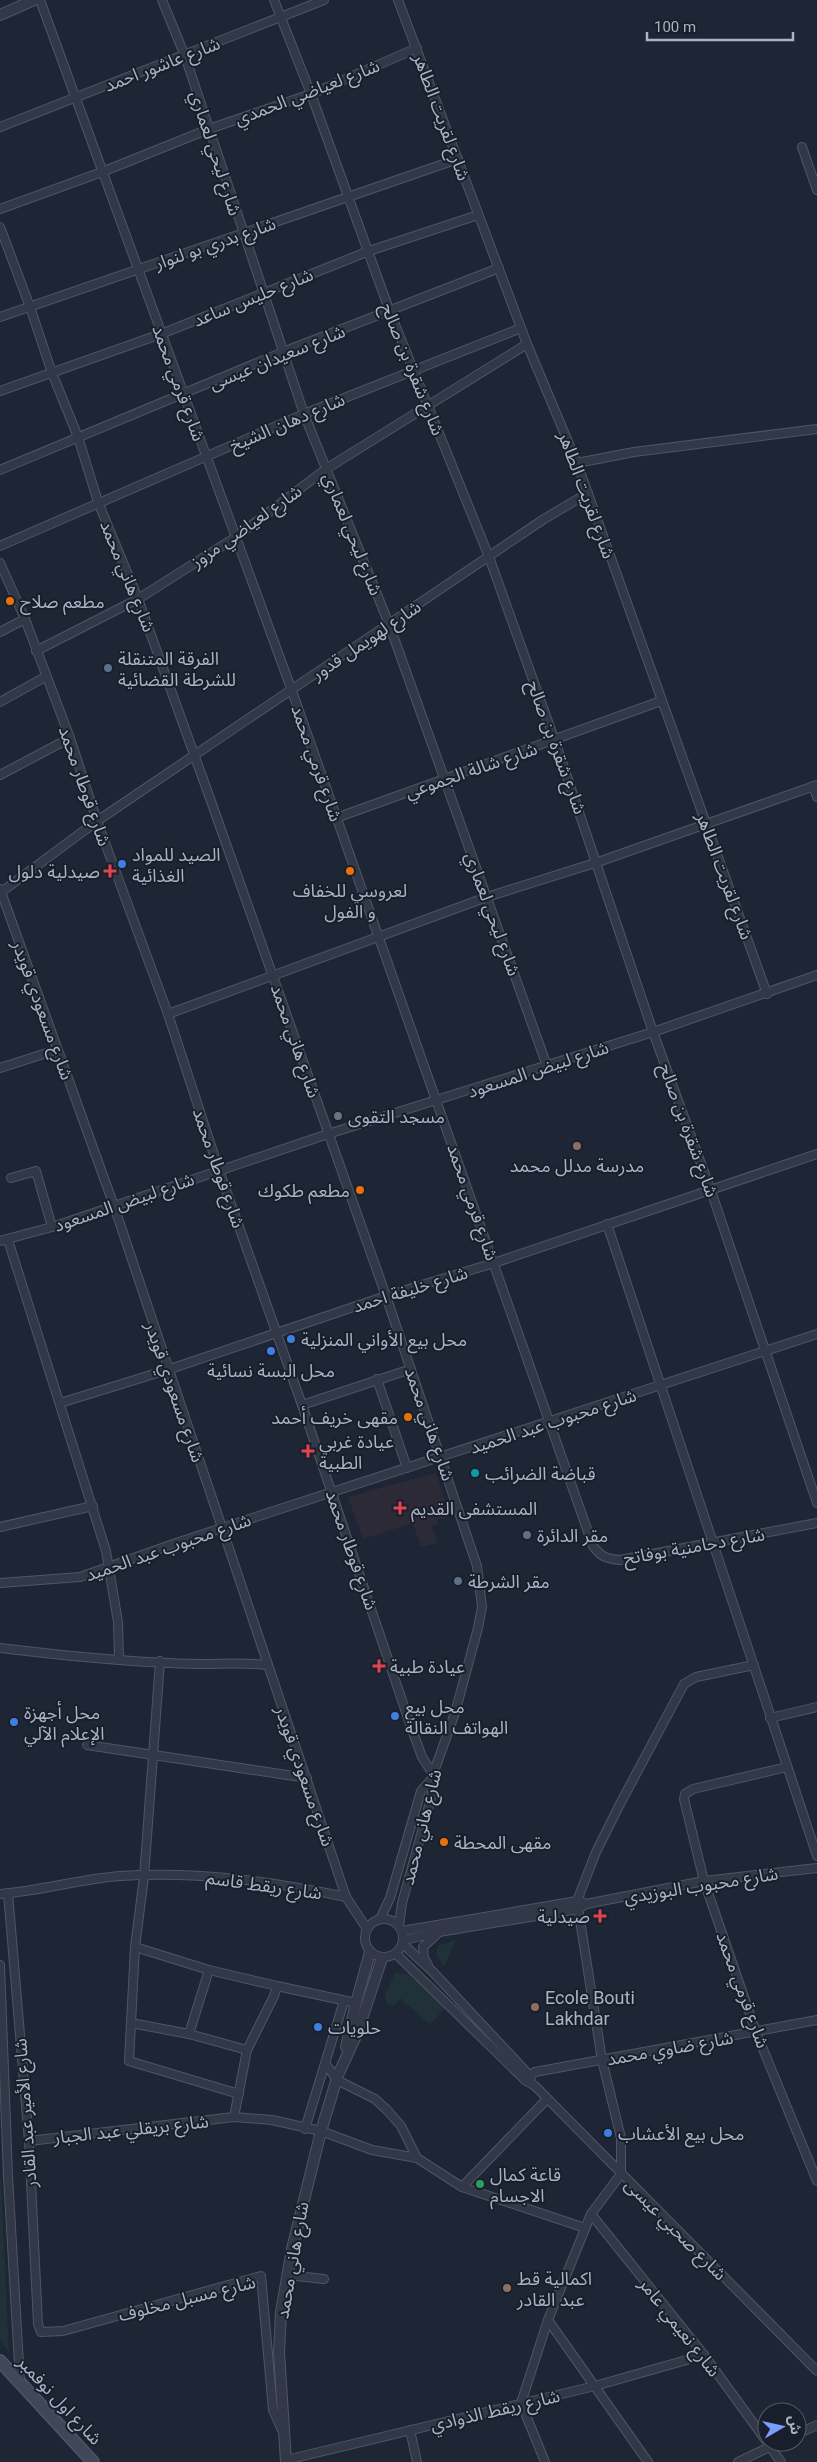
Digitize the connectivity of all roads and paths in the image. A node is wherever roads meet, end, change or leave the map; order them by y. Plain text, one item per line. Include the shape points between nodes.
1 (34, 0) edge
2 (40, 0) edge
3 (162, 0) edge
4 (274, 0) edge
5 (324, 0) edge
6 (398, 0) edge
7 (0, 15) edge
8 (281, 18) junction
9 (417, 48) junction
10 (184, 56) junction
11 (311, 94) junction
12 (75, 98) junction
13 (0, 127) edge
14 (209, 128) junction
15 (802, 147) dead end
16 (458, 159) junction
17 (102, 172) junction
18 (817, 190) edge
19 (348, 198) junction
20 (0, 209) edge
21 (478, 215) junction
22 (0, 227) edge
23 (243, 234) junction
24 (369, 252) junction
25 (499, 268) junction
26 (138, 269) junction
27 (263, 293) junction
28 (30, 307) junction
29 (390, 312) junction
30 (0, 317) edge
31 (521, 328) junction
32 (162, 334) junction
33 (526, 344) junction
34 (283, 352) junction
35 (413, 369) junction
36 (52, 373) junction
37 (0, 392) edge
38 (182, 394) junction
39 (428, 405) junction
40 (304, 414) junction
41 (817, 429) edge
42 (78, 437) junction
43 (206, 457) junction
44 (578, 463) junction
45 (326, 469) junction
46 (0, 470) edge
47 (588, 493) junction
48 (98, 502) junction
49 (236, 537) junction
50 (0, 546) edge
51 (489, 557) junction
52 (0, 563) edge
53 (138, 599) junction
54 (25, 619) junction
55 (389, 624) junction
56 (0, 632) edge
57 (36, 651) junction
58 (45, 677) junction
59 (292, 691) junction
60 (661, 701) junction
61 (0, 702) edge
62 (70, 738) junction
63 (556, 740) junction
64 (195, 755) junction
65 (0, 775) edge
66 (445, 779) junction
67 (815, 785) edge
68 (817, 798) edge
69 (336, 818) junction
70 (97, 821) junction
71 (706, 822) junction
72 (598, 862) junction
73 (0, 891) edge
74 (487, 897) junction
75 (379, 937) junction
76 (273, 975) junction
77 (817, 975) edge
78 (767, 994) junction
79 (168, 1014) junction
80 (654, 1032) junction
81 (56, 1050) junction
82 (547, 1066) junction
83 (0, 1068) edge
84 (437, 1100) junction
85 (328, 1134) junction
86 (817, 1154) edge
87 (219, 1170) junction
88 (11, 1178) dead end
89 (711, 1191) junction
90 (114, 1206) junction
91 (607, 1224) junction
92 (52, 1227) junction
93 (4, 1241) edge
94 (494, 1263) junction
95 (386, 1296) junction
96 (277, 1332) junction
97 (817, 1334) edge
98 (764, 1352) junction
99 (411, 1369) junction
100 (167, 1370) junction
101 (377, 1379) junction
102 (661, 1385) junction
103 (60, 1403) junction
104 (302, 1405) junction
105 (551, 1422) junction
106 (441, 1458) junction
107 (407, 1468) junction
108 (332, 1492) junction
109 (817, 1503) edge
110 (93, 1506) junction
111 (817, 1523) edge
112 (0, 1527) edge
113 (221, 1529) junction
114 (588, 1530) joint
115 (712, 1544) junction
116 (110, 1567) junction
117 (0, 1583) edge
118 (0, 1648) edge
119 (119, 1660) junction
120 (160, 1661) junction
121 (267, 1665) junction
122 (754, 1665) junction
123 (817, 1707) edge
124 (770, 1718) junction
125 (86, 1744) dead end
126 (153, 1755) junction
127 (787, 1767) junction
128 (432, 1777) junction
129 (307, 1778) junction
130 (817, 1856) edge
131 (817, 1868) edge
132 (144, 1877) junction
133 (704, 1882) junction
134 (4, 1894) edge
135 (346, 1898) junction
136 (577, 1905) junction
137 (380, 1919) junction
138 (400, 1928) junction
139 (367, 1929) junction
140 (439, 1932) junction
141 (403, 1942) junction
142 (135, 1947) junction
143 (370, 1952) junction
144 (396, 1954) junction
145 (382, 1958) junction
146 (0, 1965) edge
147 (209, 1970) junction
148 (432, 1971) junction
149 (277, 1986) junction
150 (344, 2001) junction
151 (356, 2003) junction
152 (817, 2020) edge
153 (132, 2023) junction
154 (756, 2032) junction
155 (19, 2033) junction
156 (189, 2034) junction
157 (2, 2038) edge
158 (247, 2050) junction
159 (602, 2060) junction
160 (325, 2062) junction
161 (343, 2062) junction
162 (527, 2077) junction
163 (337, 2080) junction
164 (239, 2094) junction
165 (547, 2099) junction
166 (234, 2118) junction
167 (305, 2129) junction
168 (320, 2131) junction
169 (29, 2141) junction
170 (418, 2158) junction
171 (621, 2174) junction
172 (817, 2181) edge
173 (462, 2187) junction
174 (591, 2214) junction
175 (585, 2228) junction
176 (287, 2275) junction
177 (324, 2279) dead end
178 (548, 2320) junction
179 (41, 2332) joint
180 (704, 2355) junction
181 (0, 2361) edge
182 (817, 2371) edge
183 (20, 2381) junction
184 (595, 2386) junction
185 (521, 2404) junction
186 (757, 2428) edge
187 (410, 2430) junction
188 (283, 2432) junction
189 (757, 2450) edge
190 (286, 2461) edge
191 (93, 2462) edge
192 (417, 2462) edge
193 (545, 2462) edge
194 (648, 2462) edge
195 (738, 2462) edge

1 - 7 street
2 - 12 street, شارع قرمي محمد
3 - 10 street, شارع ليحي لعماري
4 - 8 street, شارع شقرة بن صالح
5 - 8 street, شارع عاشور احمد
6 - 9 street, شارع لقريت الطاهر
8 - 10 street, شارع عاشور احمد
8 - 11 street, شارع شقرة بن صالح
9 - 11 street, شارع لعياضي الحمدي
9 - 16 street, شارع لقريت الطاهر
10 - 12 street, شارع عاشور احمد
10 - 14 street, شارع ليحي لعماري
11 - 14 street, شارع لعياضي الحمدي
11 - 19 street, شارع شقرة بن صالح
12 - 13 street, شارع عاشور احمد
12 - 17 street, شارع قرمي محمد
14 - 17 street, شارع لعياضي الحمدي
14 - 23 street, شارع ليحي لعماري
15 - 18 street
16 - 19 street, شارع بدري بو لنوار
16 - 21 street, شارع لقريت الطاهر
17 - 20 street, شارع لعياضي الحمدي
17 - 26 street, شارع قرمي محمد
19 - 23 street, شارع بدري بو لنوار
19 - 24 street, شارع شقرة بن صالح
21 - 24 street, شارع حليس ساعد
21 - 25 street, شارع لقريت الطاهر
22 - 28 street, شارع هاني محمد
23 - 26 street, شارع بدري بو لنوار
23 - 27 street, شارع ليحي لعماري
24 - 27 street, شارع حليس ساعد
24 - 29 street, شارع شقرة بن صالح
25 - 29 street, شارع سعيدان عيسى
25 - 31 street, شارع لقريت الطاهر
26 - 28 street, شارع بدري بو لنوار
26 - 32 street, شارع قرمي محمد
27 - 32 street, شارع حليس ساعد
27 - 34 street, شارع ليحي لعماري
28 - 30 street, شارع بدري بو لنوار
28 - 36 street, شارع هاني محمد
29 - 34 street, شارع سعيدان عيسى
29 - 35 street, شارع شقرة بن صالح
31 - 33 street, شارع لقريت الطاهر
31 - 35 street, شارع دهان الشيخ
32 - 36 street, شارع حليس ساعد
32 - 38 street, شارع قرمي محمد
33 - 39 street, شارع لعياضي مزوز
33 - 44 street, شارع لقريت الطاهر
34 - 38 street, شارع سعيدان عيسى
34 - 40 street, شارع ليحي لعماري
35 - 39 street, شارع شقرة بن صالح
35 - 40 street, شارع دهان الشيخ
36 - 37 street, شارع حليس ساعد
36 - 42 street, شارع هاني محمد
38 - 42 street, شارع سعيدان عيسى
38 - 43 street, شارع قرمي محمد
39 - 45 street, شارع لعياضي مزوز
39 - 51 street, شارع شقرة بن صالح
40 - 43 street, شارع دهان الشيخ
40 - 45 street, شارع ليحي لعماري
41 - 44 street via 634,452
42 - 46 street, شارع سعيدان عيسى
42 - 48 street, شارع هاني محمد
43 - 48 street, شارع دهان الشيخ
43 - 49 street, شارع قرمي محمد
44 - 47 street, شارع لقريت الطاهر
45 - 49 street, شارع لعياضي مزوز
45 - 55 street, شارع ليحي لعماري
47 - 51 street, شارع لهويمل قدور
47 - 60 street, شارع لقريت الطاهر
48 - 50 street, شارع دهان الشيخ
48 - 53 street, شارع هاني محمد
49 - 53 street, شارع لعياضي مزوز
49 - 59 street, شارع قرمي محمد
51 - 55 street, شارع لهويمل قدور
51 - 63 street, شارع شقرة بن صالح
52 - 54 street, شارع قوطار محمد
53 - 57 street, شارع لعياضي مزوز
53 - 64 street, شارع هاني محمد
54 - 56 street
54 - 57 street, شارع قوطار محمد
55 - 59 street, شارع لهويمل قدور
55 - 66 street, شارع ليحي لعماري
57 - 58 street, شارع قوطار محمد
58 - 61 street
58 - 62 street, شارع قوطار محمد
59 - 64 street, شارع لهويمل قدور
59 - 69 street, شارع قرمي محمد
60 - 63 street, شارع شالة الجموعي
60 - 71 street, شارع لقريت الطاهر
62 - 65 street
62 - 70 street, شارع قوطار محمد
63 - 66 street, شارع شالة الجموعي
63 - 72 street, شارع شقرة بن صالح
64 - 70 street, شارع لهويمل قدور
64 - 76 street, شارع هاني محمد
66 - 69 street, شارع شالة الجموعي
66 - 74 street, شارع ليحي لعماري
67 - 68 street
67 - 71 street
69 - 75 street, شارع قرمي محمد
70 - 73 street, شارع لهويمل قدور
70 - 79 street, شارع قوطار محمد
71 - 72 street
71 - 78 street, شارع لقريت الطاهر
72 - 74 street
72 - 80 street, شارع شقرة بن صالح
73 - 81 street, شارع مسعودي قويدر
74 - 75 street
74 - 82 street, شارع ليحي لعماري
75 - 76 street
75 - 84 street, شارع قرمي محمد
76 - 79 street
76 - 85 street, شارع هاني محمد
77 - 78 street, شارع لبيض المسعود
78 - 80 street, شارع لبيض المسعود
79 - 87 street, شارع قوطار محمد
80 - 82 street, شارع لبيض المسعود
80 - 89 street, شارع شقرة بن صالح
81 - 83 street
81 - 90 street, شارع مسعودي قويدر
82 - 84 street, شارع لبيض المسعود
84 - 85 street, شارع لبيض المسعود
84 - 94 street, شارع قرمي محمد
85 - 87 street, شارع لبيض المسعود
85 - 95 street, شارع هاني محمد
86 - 89 street, شارع خليفة احمد
87 - 90 street, شارع لبيض المسعود
87 - 96 street, شارع قوطار محمد
88 - 92 street via 36,1171
89 - 91 street, شارع خليفة احمد
89 - 98 street, شارع شقرة بن صالح
90 - 92 street, شارع لبيض المسعود
90 - 100 street, شارع مسعودي قويدر
91 - 94 street, شارع خليفة احمد
91 - 102 street
92 - 93 street, شارع لبيض المسعود
93 - 103 street
94 - 95 street, شارع خليفة احمد
94 - 105 street, شارع قرمي محمد
95 - 96 street, شارع خليفة احمد
95 - 99 street, شارع هاني محمد
96 - 100 street, شارع خليفة احمد
96 - 104 street, شارع قوطار محمد
97 - 98 street, شارع محبوب عبد الحميد
98 - 102 street, شارع محبوب عبد الحميد
98 - 109 street, شارع شقرة بن صالح
99 - 101 street
99 - 106 street, شارع هاني محمد
100 - 103 street, شارع خليفة احمد
100 - 113 street, شارع مسعودي قويدر
101 - 104 street
101 - 107 street
102 - 105 street, شارع محبوب عبد الحميد
102 - 115 street
103 - 110 street
104 - 108 street, شارع قوطار محمد
105 - 106 street, شارع محبوب عبد الحميد
105 - 114 street, شارع قرمي محمد
106 - 107 street, شارع محبوب عبد الحميد
106 - 128 street, شارع هاني محمد via 475,1557 482,1607 474,1649
107 - 108 street, شارع محبوب عبد الحميد
108 - 113 street, شارع محبوب عبد الحميد
108 - 128 street, شارع قوطار محمد via 422,1757
110 - 112 street
110 - 116 street
111 - 115 street, شارع دحامنية بوفاتح
113 - 116 street, شارع محبوب عبد الحميد
113 - 121 street, شارع مسعودي قويدر
114 - 115 street, شارع دحامنية بوفاتح via 599,1554 611,1559
115 - 122 street
116 - 117 street, شارع محبوب عبد الحميد via 80,1577
116 - 119 street via 118,1622
118 - 119 street
119 - 120 street
120 - 121 street
120 - 126 street
121 - 129 street, شارع مسعودي قويدر
122 - 124 street
122 - 136 street via 696,1676 684,1684 596,1852
123 - 124 street
124 - 127 street
125 - 126 street
126 - 129 street
126 - 132 street
127 - 130 street
127 - 133 street, شارع قرمي محمد via 693,1789 685,1794 685,1806
128 - 137 street via 422,1790 390,1898
128 - 138 street, شارع هاني محمد via 432,1795 402,1903
129 - 135 street, شارع مسعودي قويدر
131 - 133 street, شارع محبوب البوزيدي
132 - 134 street, شارع ريقط قاسم via 114,1877
132 - 135 street, شارع ريقط قاسم via 194,1875 241,1878
132 - 142 street
133 - 136 street, شارع محبوب البوزيدي
133 - 154 street, شارع قرمي محمد
134 - 155 street, شارع الأمير عبد القادر
135 - 139 street, شارع ريقط قاسم
136 - 138 street
136 - 140 street
136 - 159 street
137 - 138 street via 394,1921
137 - 139 street
138 - 141 street
139 - 143 street via 366,1944
140 - 141 street
140 - 148 street, شارع صحبي عيسى via 423,1948 424,1958
141 - 144 street
141 - 148 street, شارع صحبي عيسى
142 - 147 street
142 - 153 street
143 - 145 street
143 - 151 street, شارع هاني محمد
144 - 145 street
144 - 162 street, شارع صحبي عيسى
145 - 161 street, شارع هاني محمد via 357,2034
146 - 157 street, شارع الأمير عبد القادر
147 - 149 street
147 - 156 street
148 - 162 street, شارع صحبي عيسى
149 - 150 street
149 - 158 street
150 - 151 street
150 - 160 street
151 - 161 street, شارع هاني محمد
152 - 154 street, شارع ضاوي محمد
153 - 156 street
153 - 164 street via 130,2062
154 - 159 street, شارع ضاوي محمد
154 - 172 street, شارع قرمي محمد
155 - 157 street
155 - 169 street, شارع الأمير عبد القادر
156 - 158 street
157 - 183 street, شارع الأمير عبد القادر
158 - 164 street
159 - 162 street, شارع ضاوي محمد
159 - 171 street via 620,2138
160 - 163 street
160 - 167 street
161 - 163 street, شارع هاني محمد
162 - 165 street, شارع صحبي عيسى
163 - 168 street, شارع هاني محمد
163 - 170 street via 375,2099 387,2110 401,2126
164 - 166 street
165 - 171 street, شارع صحبي عيسى
165 - 173 street
166 - 167 street, شارع بريقلي عبد الجبار via 272,2120
166 - 169 street, شارع بريقلي عبد الجبار
167 - 168 street, شارع بريقلي عبد الجبار
168 - 170 street, شارع بريقلي عبد الجبار via 372,2150
168 - 176 street, شارع هاني محمد
169 - 179 street, شارع الأمير عبد القادر
170 - 173 street
171 - 174 street
171 - 182 street, شارع صحبي عيسى
173 - 175 street
174 - 175 street
174 - 180 street, شارع نعيمي عامر
175 - 178 street
176 - 177 street
176 - 188 street, شارع هاني محمد via 279,2352
178 - 184 street
178 - 185 street
179 - 188 street, شارع مسبل مخلوف via 63,2331 261,2276 273,2410
180 - 184 street, شارع ريقط الذوادي
180 - 186 street, شارع نعيمي عامر
181 - 183 main road, شارع اول نوفمبر
183 - 191 main road, شارع اول نوفمبر
184 - 185 street, شارع ريقط الذوادي
184 - 194 street
185 - 187 street, شارع ريقط الذوادي
185 - 193 street
187 - 190 street, شارع ريقط الذوادي
187 - 192 street
188 - 190 street, شارع هاني محمد
189 - 195 street

